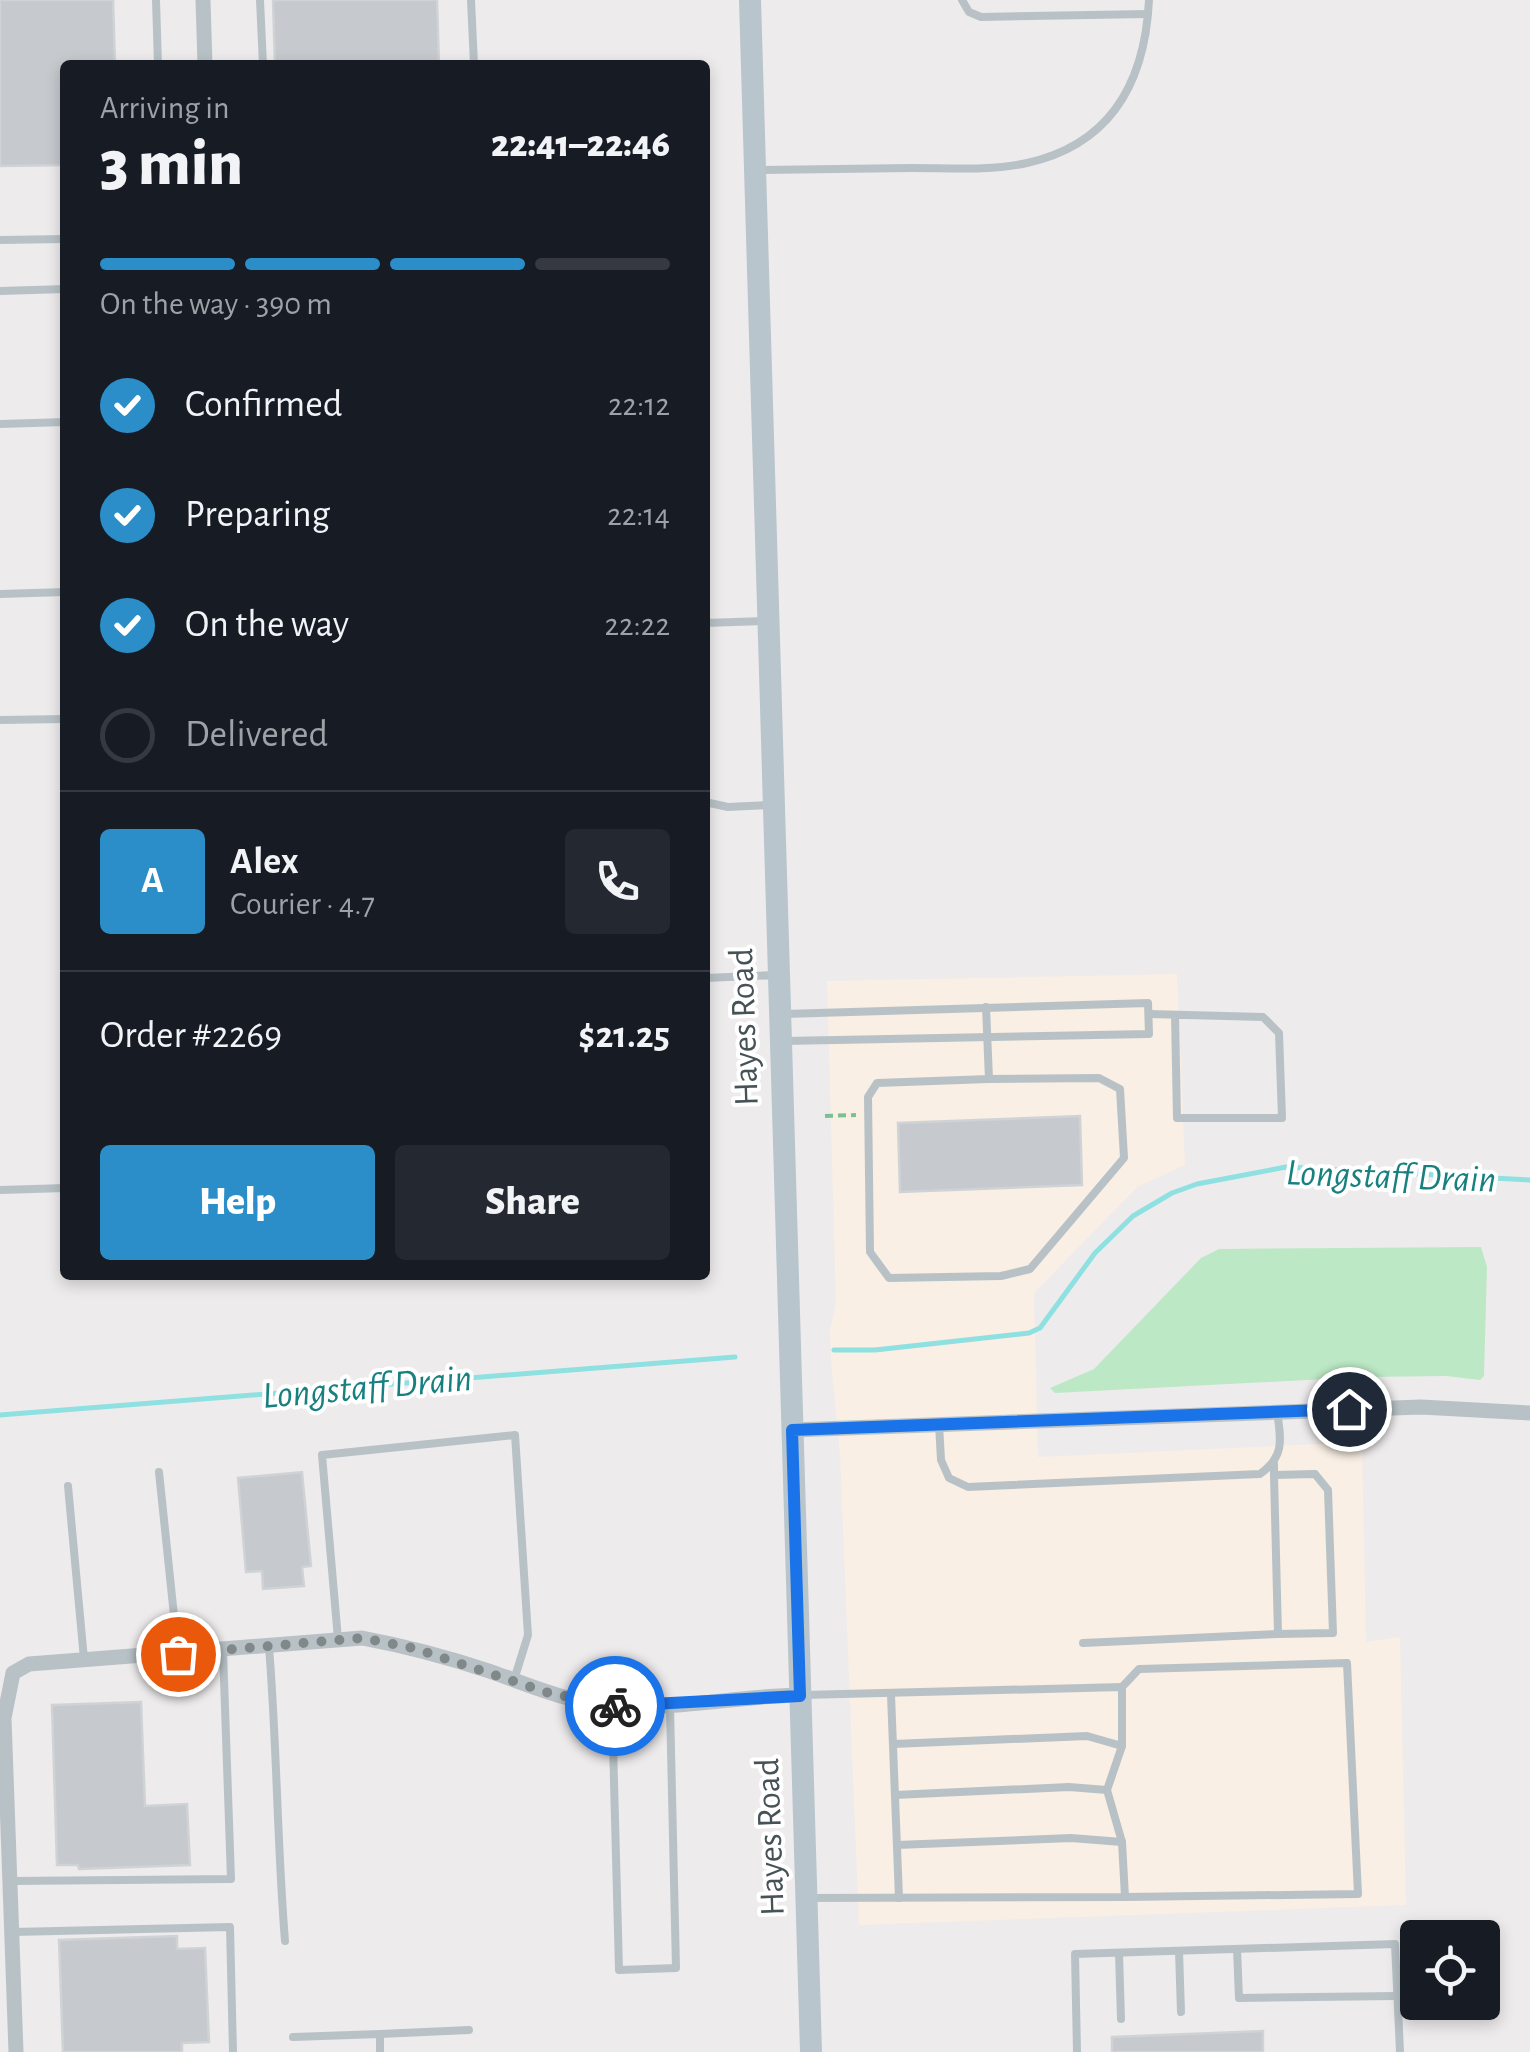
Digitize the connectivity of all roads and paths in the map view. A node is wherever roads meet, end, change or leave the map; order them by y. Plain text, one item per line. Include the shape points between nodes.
1 (156, 0) edge
2 (203, 0) edge
3 (260, 0) edge
4 (471, 0) edge
5 (750, 0) edge
6 (962, 0) edge
7 (1149, 0) edge
8 (1148, 14) junction
9 (158, 60) edge
10 (205, 60) edge
11 (263, 60) edge
12 (474, 60) edge
13 (754, 170) junction
14 (60, 239) edge
15 (0, 240) edge
16 (60, 289) edge
17 (0, 291) edge
18 (60, 422) edge
19 (0, 424) edge
20 (60, 592) edge
21 (0, 594) edge
22 (768, 621) junction
23 (710, 623) edge
24 (60, 719) edge
25 (0, 720) edge
26 (710, 803) edge
27 (772, 805) junction
28 (777, 975) junction
29 (710, 978) edge
30 (986, 1007) junction
31 (778, 1014) junction
32 (1148, 1014) junction
33 (1175, 1015) junction
34 (987, 1038) junction
35 (778, 1041) junction
36 (990, 1080) junction
37 (868, 1115) junction
38 (825, 1116) dead end
39 (60, 1188) edge
40 (0, 1190) edge
41 (1278, 1412) junction
42 (1530, 1414) edge
43 (940, 1424) junction
44 (792, 1430) junction
45 (1274, 1464) junction
46 (159, 1472) dead end
47 (1274, 1475) junction
48 (68, 1486) dead end
49 (1278, 1634) junction
50 (332, 1642) junction
51 (1083, 1642) dead end
52 (270, 1647) junction
53 (222, 1651) junction
54 (178, 1654) junction
55 (84, 1660) junction
56 (514, 1680) junction
57 (1122, 1687) junction
58 (891, 1695) junction
59 (800, 1696) junction
60 (612, 1706) junction
61 (670, 1706) junction
62 (893, 1744) junction
63 (1122, 1746) junction
64 (1107, 1790) junction
65 (895, 1795) junction
66 (4, 1816) edge
67 (1122, 1842) junction
68 (897, 1845) junction
69 (10, 1882) junction
70 (1125, 1897) junction
71 (806, 1898) junction
72 (899, 1898) junction
73 (13, 1932) junction
74 (285, 1941) dead end
75 (1236, 1949) junction
76 (1179, 1951) junction
77 (1119, 1953) junction
78 (6, 1976) edge
79 (1398, 1996) junction
80 (1181, 2012) dead end
81 (1121, 2019) dead end
82 (469, 2030) dead end
83 (380, 2034) junction
84 (293, 2037) dead end
85 (16, 2052) edge
86 (232, 2052) edge
87 (380, 2052) edge
88 (811, 2052) edge
89 (1077, 2052) edge
90 (1400, 2052) edge

1 - 9 lane
2 - 10 street
3 - 11 lane
4 - 12 lane
5 - 13 main road, Hayes Road
6 - 8 lane via 981,17
7 - 8 lane
8 - 13 lane via 1141,63 1118,106 1052,156 997,167
13 - 22 main road, Hayes Road
14 - 15 lane
16 - 17 lane
18 - 19 lane
20 - 21 lane
22 - 23 lane
22 - 27 main road, Hayes Road
24 - 25 lane
26 - 27 lane
27 - 28 main road, Hayes Road
28 - 29 lane
28 - 31 main road, Hayes Road
30 - 31 lane
30 - 32 lane via 1148,1004
30 - 34 lane
31 - 35 main road, Hayes Road
32 - 33 lane
32 - 34 lane via 1149,1034
33 - 33 lane via 1263,1017 1279,1033 1282,1118 1177,1118
34 - 35 lane
34 - 36 lane
35 - 44 main road, Hayes Road
36 - 37 lane via 877,1083
36 - 37 lane via 1099,1078 1120,1089 1124,1158 1030,1269 1001,1276 889,1278 870,1252
37 - 38 path
39 - 40 lane
41 - 42 street via 1420,1407
41 - 43 street
41 - 45 lane via 1281,1442
43 - 44 street
43 - 45 lane via 941,1460 949,1478 968,1487 1260,1474
44 - 59 main road, Hayes Road
45 - 47 lane
46 - 54 lane
47 - 49 lane
47 - 49 lane via 1315,1474 1328,1490 1333,1633
48 - 55 lane
49 - 51 lane
50 - 52 street
50 - 56 street via 362,1638 413,1648
50 - 56 lane via 322,1456 515,1436 528,1635
52 - 53 street
52 - 74 lane
53 - 54 street
53 - 69 lane via 232,1880
54 - 55 street
55 - 66 street via 29,1664 13,1673 4,1718
56 - 60 street
57 - 58 lane
57 - 63 lane
57 - 70 lane via 1138,1669 1347,1663 1358,1894
58 - 59 lane
58 - 62 lane
59 - 61 street
59 - 71 main road, Hayes Road
60 - 61 street
60 - 61 lane via 620,1970 676,1968
62 - 63 lane via 1087,1736
62 - 65 lane
63 - 64 lane
64 - 65 lane
64 - 67 lane
65 - 68 lane
66 - 69 street
67 - 68 lane
67 - 70 lane
68 - 72 lane
69 - 73 street
70 - 72 lane
71 - 72 lane
71 - 88 main road, Hayes Road
73 - 78 street
73 - 86 lane via 230,1927
75 - 76 lane
75 - 79 lane via 1238,1998
75 - 79 lane via 1395,1944
76 - 77 lane
76 - 80 lane
77 - 81 lane
77 - 89 lane via 1074,1954
78 - 85 street
79 - 90 lane
82 - 83 lane
83 - 84 lane
83 - 87 lane

